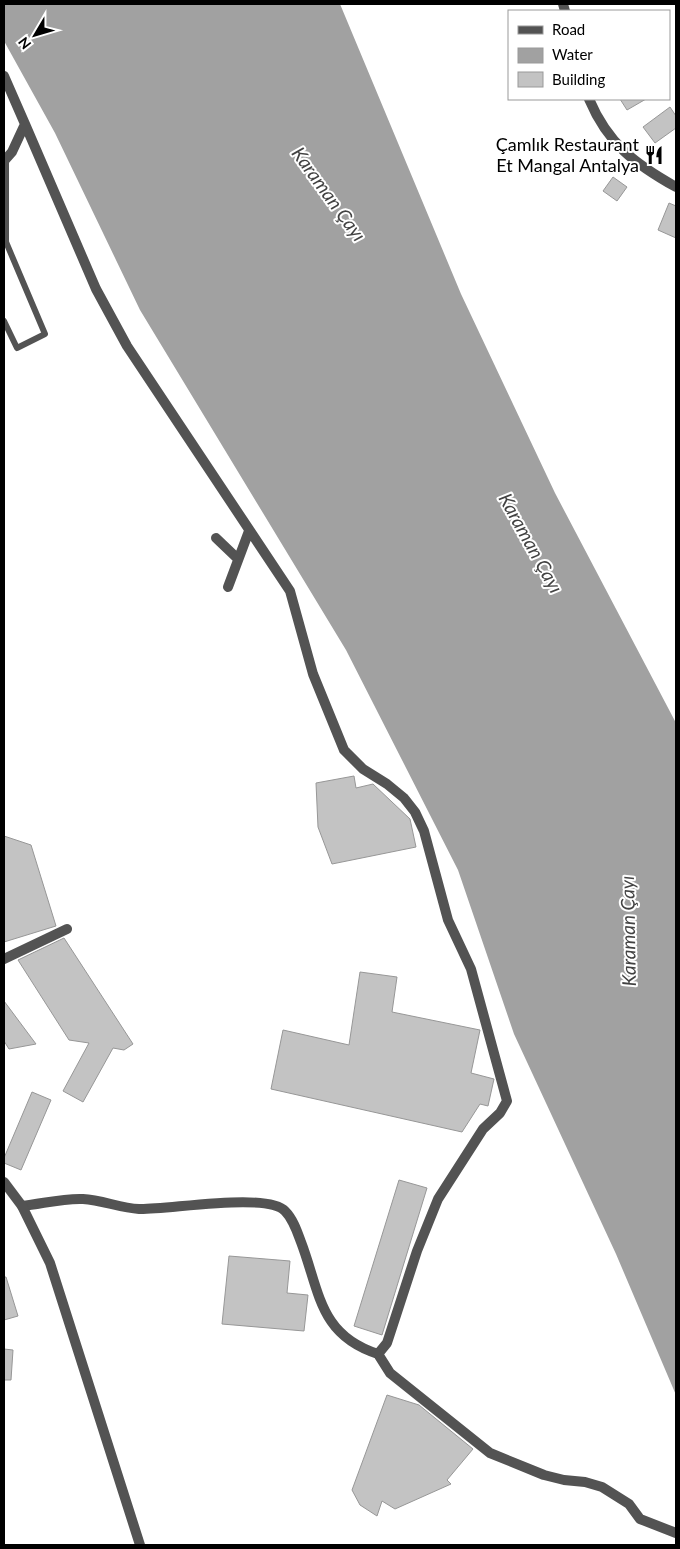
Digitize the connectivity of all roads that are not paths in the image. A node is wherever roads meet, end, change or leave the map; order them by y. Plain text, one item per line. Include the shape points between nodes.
1 (4, 76) edge
2 (590, 100) edge
3 (25, 124) junction
4 (5, 160) edge
5 (676, 187) edge
6 (5, 242) edge
7 (4, 321) edge
8 (249, 531) junction
9 (216, 538) dead end
10 (238, 559) junction
11 (228, 587) dead end
12 (67, 929) dead end
13 (4, 958) edge
14 (4, 1182) edge
15 (22, 1206) junction
16 (378, 1354) junction
17 (676, 1533) edge
18 (140, 1545) edge

1 - 3 street
2 - 5 street via 616,143 642,168
3 - 4 street
3 - 8 street via 96,289 123,338
4 - 6 lane
6 - 7 lane via 45,334 17,348
8 - 10 street
8 - 16 street via 290,591 313,674 344,750 363,769 404,798 424,831 448,920 471,968 505,1087 507,1101 500,1113 483,1129 438,1199 387,1343
9 - 10 street
10 - 11 street
12 - 13 street
14 - 15 street
15 - 16 street via 82,1199 138,1209 259,1202 284,1210 294,1223 325,1313 349,1340
15 - 18 street via 50,1263
16 - 17 street via 390,1373 490,1453 544,1475 602,1488 629,1504 640,1519

